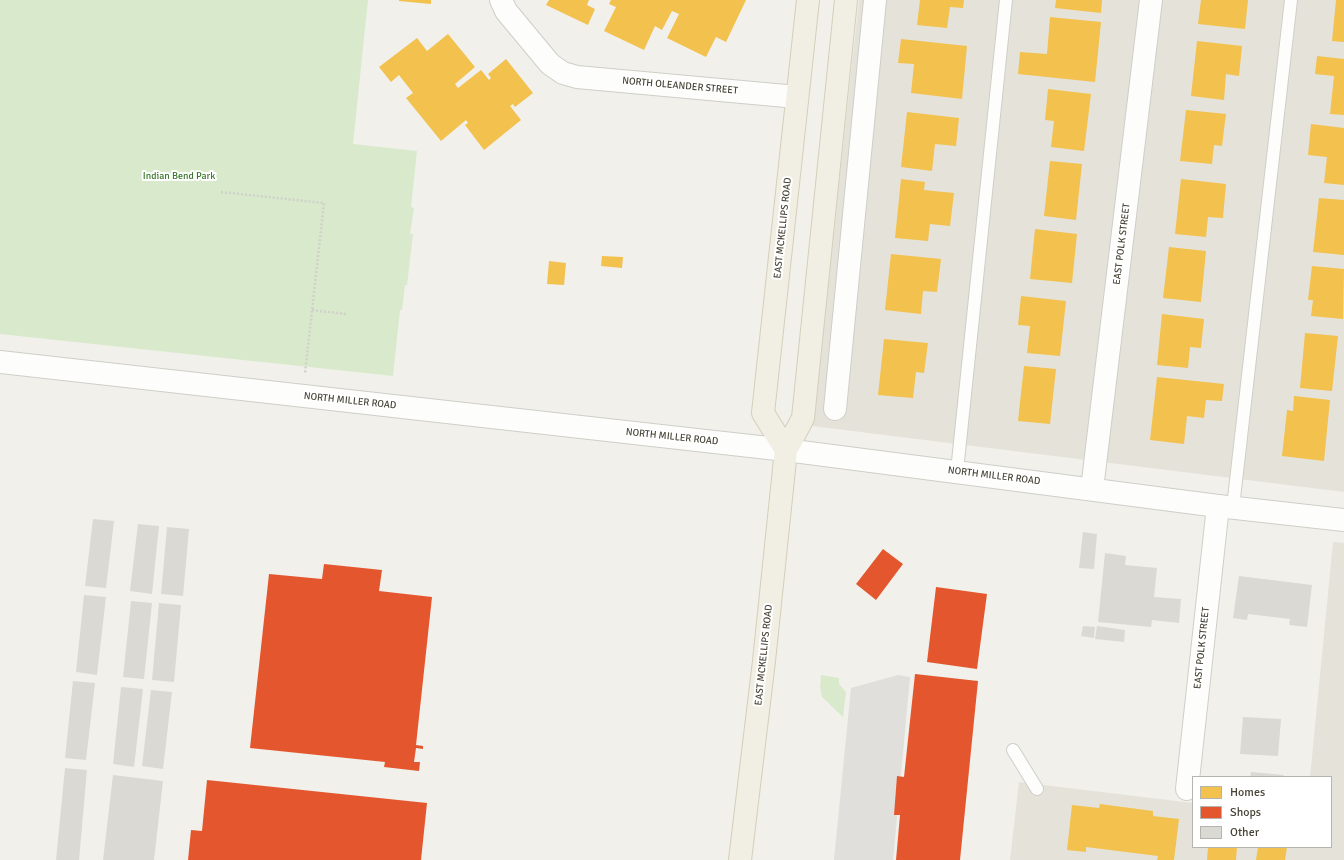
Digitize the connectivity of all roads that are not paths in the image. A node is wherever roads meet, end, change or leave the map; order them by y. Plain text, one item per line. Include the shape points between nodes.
1 (501, 0) edge
2 (808, 0) edge
3 (846, 0) edge
4 (876, 0) edge
5 (1006, 0) edge
6 (1152, 0) edge
7 (1291, 0) edge
8 (797, 97) junction
9 (0, 362) edge
10 (834, 409) dead end
11 (786, 450) junction
12 (957, 472) junction
13 (1092, 489) junction
14 (1225, 507) junction
15 (1344, 520) edge
16 (1013, 750) dead end
17 (1037, 789) dead end
18 (1187, 789) dead end
19 (740, 860) edge

1 - 8 street, NORTH OLEANDER STREET via 506,11 550,64 563,73 577,77
2 - 8 main road, EAST MCKELLIPS ROAD
3 - 11 main road, EAST MCKELLIPS ROAD via 803,418
4 - 10 street
5 - 12 lane
6 - 13 street, EAST POLK STREET
7 - 14 lane
8 - 11 main road, EAST MCKELLIPS ROAD via 763,413
9 - 11 street, NORTH MILLER ROAD
11 - 12 street, NORTH MILLER ROAD
11 - 19 main road, EAST MCKELLIPS ROAD
12 - 13 street, NORTH MILLER ROAD
13 - 14 street, NORTH MILLER ROAD
14 - 15 street, NORTH MILLER ROAD
14 - 18 street, EAST POLK STREET
16 - 17 lane

